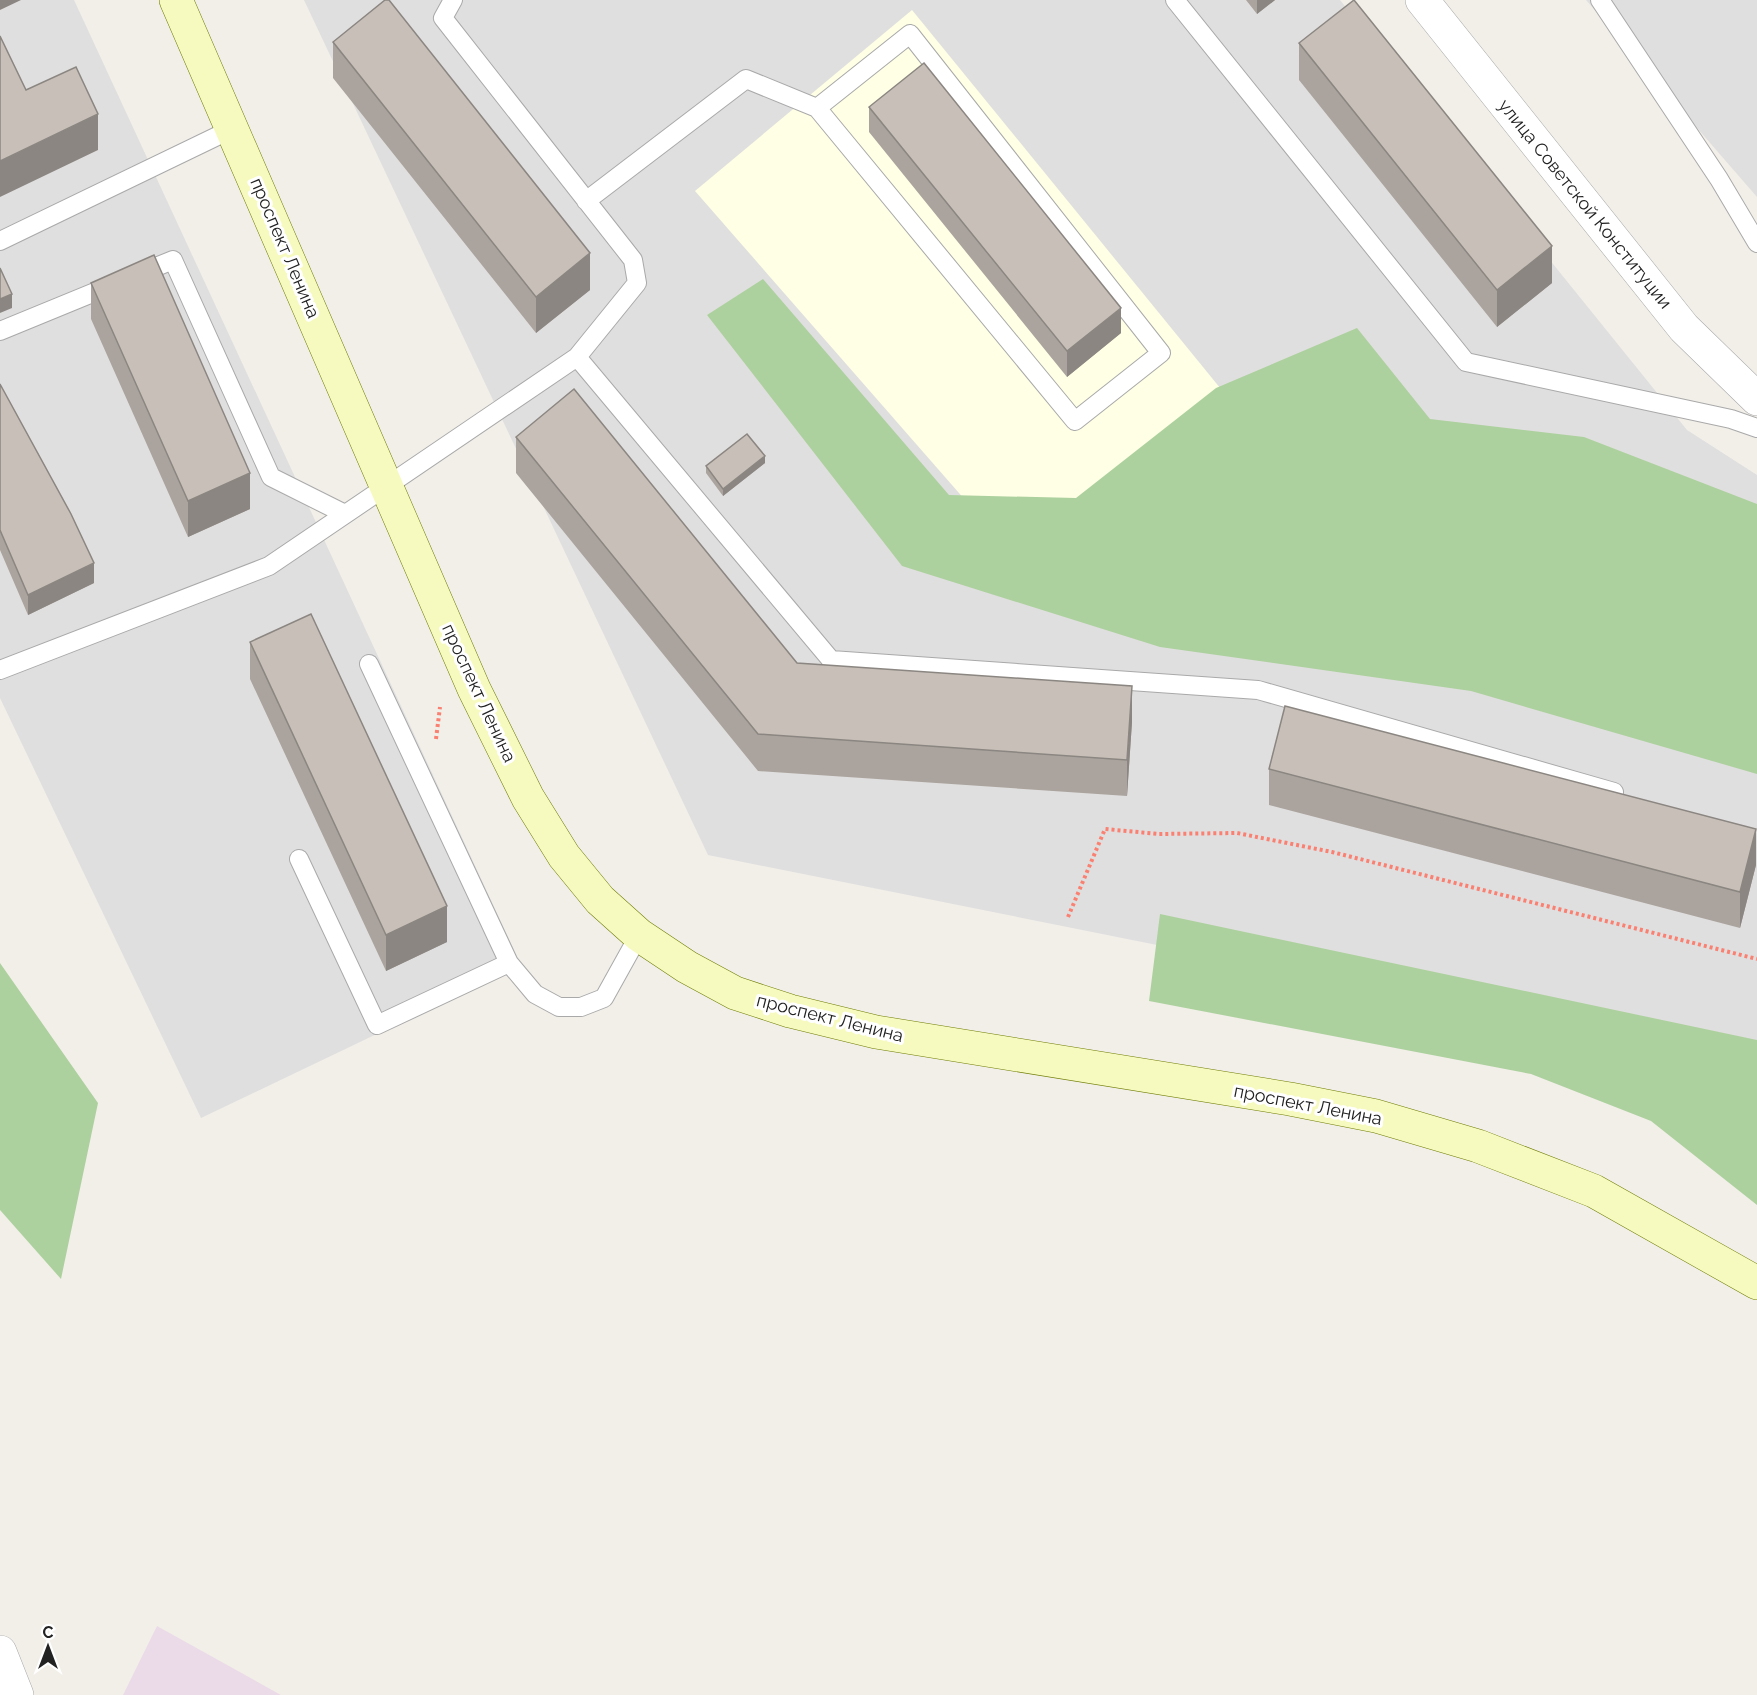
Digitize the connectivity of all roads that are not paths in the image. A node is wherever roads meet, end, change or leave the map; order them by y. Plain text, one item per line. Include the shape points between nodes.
1 (176, 0) edge
2 (453, 0) edge
3 (1175, 0) edge
4 (1422, 0) edge
5 (1600, 0) edge
6 (817, 108) junction
7 (234, 128) junction
8 (586, 201) junction
9 (0, 241) edge
10 (1757, 243) edge
11 (0, 331) edge
12 (577, 357) junction
13 (1757, 399) edge
14 (1757, 428) edge
15 (389, 487) junction
16 (345, 514) junction
17 (369, 664) dead end
18 (0, 670) edge
19 (1632, 798) edge
20 (299, 859) dead end
21 (639, 935) junction
22 (509, 963) junction
23 (1757, 1283) edge
24 (0, 1652) edge
25 (17, 1695) edge

1 - 7 main road, проспект Ленина
2 - 8 lane via 443,18
3 - 14 lane via 1466,362 1731,419
4 - 13 street, улица Советской Конституции via 1684,328
5 - 10 lane
6 - 6 lane via 1075,421 1161,353 910,34
6 - 8 lane via 746,79
7 - 9 lane
7 - 15 main road, проспект Ленина
8 - 12 lane via 633,260 637,283
11 - 16 lane via 173,260 271,477
12 - 15 lane
12 - 19 lane via 831,660 1258,690
15 - 16 lane
15 - 21 main road, проспект Ленина via 474,689 528,798 564,856 600,900
16 - 18 lane via 269,566
17 - 22 lane
20 - 22 lane via 377,1025
21 - 22 lane via 604,998 581,1007 559,1007 535,994
21 - 23 main road, проспект Ленина via 735,993 790,1011 876,1032 1354,1112 1478,1146 1594,1191
24 - 25 street

